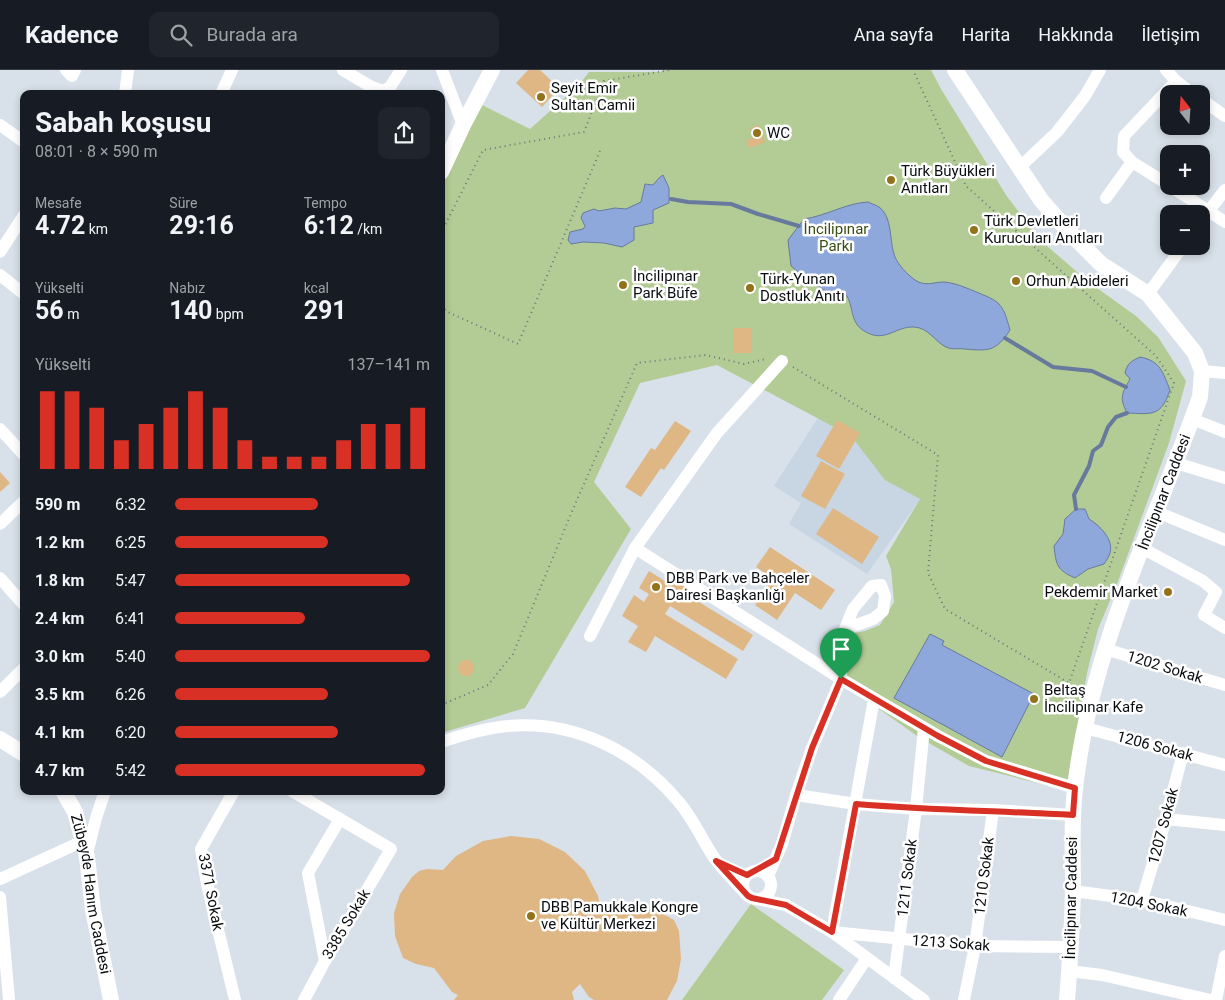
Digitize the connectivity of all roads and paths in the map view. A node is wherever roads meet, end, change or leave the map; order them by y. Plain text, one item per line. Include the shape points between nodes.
1 (66, 70) edge
2 (75, 70) edge
3 (128, 70) edge
4 (232, 70) edge
5 (343, 70) edge
6 (401, 70) edge
7 (442, 70) edge
8 (492, 70) edge
9 (670, 70) edge
10 (913, 70) edge
11 (1100, 70) edge
12 (1166, 70) edge
13 (957, 71) edge
14 (1176, 81) junction
15 (1181, 85) edge
16 (126, 90) edge
17 (223, 90) edge
18 (380, 90) edge
19 (385, 90) edge
20 (1210, 106) edge
21 (1225, 116) edge
22 (0, 124) edge
23 (463, 125) junction
24 (20, 139) edge
25 (600, 151) dead end
26 (1132, 162) junction
27 (445, 163) edge
28 (1020, 168) junction
29 (1160, 180) edge
30 (1225, 190) edge
31 (1184, 195) edge
32 (1106, 198) dead end
33 (1200, 205) edge
34 (1210, 210) edge
35 (1210, 212) edge
36 (20, 220) edge
37 (1225, 222) edge
38 (445, 225) edge
39 (0, 252) edge
40 (1176, 255) edge
41 (0, 275) edge
42 (20, 291) edge
43 (1148, 294) junction
44 (445, 309) edge
45 (782, 361) junction
46 (1202, 371) junction
47 (1225, 373) edge
48 (1192, 419) junction
49 (0, 429) edge
50 (1225, 432) edge
51 (20, 451) edge
52 (1176, 463) junction
53 (1225, 478) edge
54 (20, 505) edge
55 (1157, 512) junction
56 (0, 524) edge
57 (1225, 540) edge
58 (635, 548) junction
59 (1142, 548) junction
60 (0, 578) edge
61 (20, 600) edge
62 (845, 628) dead end
63 (1225, 628) edge
64 (590, 636) dead end
65 (1105, 649) junction
66 (20, 672) edge
67 (841, 679) junction
68 (1225, 685) edge
69 (0, 692) edge
70 (874, 698) junction
71 (445, 703) edge
72 (924, 728) junction
73 (1085, 728) junction
74 (0, 739) edge
75 (445, 741) edge
76 (20, 752) edge
77 (1183, 753) junction
78 (1225, 765) edge
79 (1075, 788) junction
80 (796, 794) junction
81 (65, 795) edge
82 (104, 795) edge
83 (232, 795) edge
84 (299, 795) edge
85 (856, 804) junction
86 (916, 809) junction
87 (993, 810) junction
88 (1073, 815) junction
89 (340, 819) junction
90 (1166, 819) junction
91 (1225, 825) edge
92 (85, 849) junction
93 (776, 859) junction
94 (716, 861) junction
95 (749, 873) junction
96 (0, 879) edge
97 (770, 880) junction
98 (1073, 891) junction
99 (0, 897) edge
100 (752, 898) junction
101 (1142, 900) junction
102 (786, 905) junction
103 (1225, 920) edge
104 (832, 932) junction
105 (899, 939) junction
106 (975, 946) junction
107 (1070, 947) junction
108 (1225, 956) edge
109 (868, 958) junction
110 (325, 961) junction
111 (1069, 971) junction
112 (894, 978) junction
113 (1153, 994) edge
114 (8, 1000) edge
115 (111, 1000) edge
116 (235, 1000) edge
117 (304, 1000) edge
118 (839, 1000) edge
119 (924, 1000) edge
120 (964, 1000) edge
121 (1067, 1000) edge
122 (1211, 1000) edge
123 (1216, 1000) edge

1 - 2 street via 72,76
3 - 16 street
4 - 17 street
5 - 18 street
6 - 19 street
7 - 23 street
8 - 23 main road
9 - 38 path via 604,81 584,132 483,150
10 - 45 path via 966,186 1156,356 1174,383 1069,683 944,609 928,573 938,455
11 - 28 street via 1057,132
12 - 14 street
13 - 28 main road, İncilipınar Caddesi
14 - 15 street
14 - 26 street via 1124,136 1122,152
20 - 21 street
22 - 24 street
23 - 27 main road
25 - 44 path via 518,344
26 - 29 street
26 - 32 street
28 - 43 main road, İncilipınar Caddesi via 1041,200 1101,264
30 - 34 street
31 - 33 street
35 - 37 street
36 - 39 street
40 - 43 street
41 - 42 street
43 - 46 main road, İncilipınar Caddesi via 1195,353
45 - 58 street via 717,433
45 - 71 path via 776,358 744,364 706,355 638,363 572,509 513,654 488,685
46 - 47 street
46 - 48 main road, İncilipınar Caddesi via 1200,397
48 - 50 street
48 - 52 main road, İncilipınar Caddesi
49 - 51 street
52 - 53 street
52 - 55 main road, İncilipınar Caddesi
54 - 56 street
55 - 57 street
55 - 59 main road, İncilipınar Caddesi
58 - 64 street
58 - 67 street
59 - 63 street via 1216,592 1204,615
59 - 65 main road, İncilipınar Caddesi
60 - 61 street
62 - 67 street
65 - 68 street, 1202 Sokak
65 - 73 main road, İncilipınar Caddesi
66 - 69 street
67 - 70 street
67 - 80 street
70 - 72 street
70 - 85 street
72 - 79 street via 986,761
72 - 86 street, 1211 Sokak
73 - 77 street, 1206 Sokak
73 - 79 main road, İncilipınar Caddesi
74 - 76 main road
75 - 94 street via 491,729 525,725 565,730 603,743 625,753 662,782 680,803
77 - 78 street, 1206 Sokak
77 - 90 street, 1207 Sokak
79 - 88 main road, İncilipınar Caddesi
80 - 85 street
80 - 93 street
81 - 92 main road, Zübeyde Hanım Caddesi
82 - 92 street
83 - 116 street, 3371 Sokak via 201,849
84 - 89 street
85 - 86 street
85 - 104 street
86 - 87 street
86 - 105 street, 1211 Sokak
87 - 88 street
87 - 106 street, 1210 Sokak
88 - 98 main road, İncilipınar Caddesi
89 - 110 street via 308,873
89 - 110 street, 3385 Sokak via 391,849
90 - 91 street
90 - 101 street, 1207 Sokak
92 - 96 street
92 - 115 main road, Zübeyde Hanım Caddesi
93 - 95 street
93 - 97 street
94 - 95 street
94 - 100 street
95 - 97 street via 760,871
95 - 100 street via 743,883 745,892
97 - 100 street via 771,889 766,896
97 - 102 street
98 - 101 street, 1204 Sokak
98 - 107 main road, İncilipınar Caddesi
99 - 114 street
100 - 102 street
101 - 103 street, 1204 Sokak
102 - 104 street
104 - 105 street, 1213 Sokak
104 - 109 street
105 - 106 street, 1213 Sokak
105 - 112 street, 1211 Sokak
106 - 107 street, 1213 Sokak
106 - 120 street, 1210 Sokak
107 - 111 main road, İncilipınar Caddesi
108 - 123 street
109 - 112 street
109 - 118 street
110 - 117 street, 3385 Sokak
111 - 113 street via 1102,975
111 - 121 main road, İncilipınar Caddesi
112 - 119 street
113 - 122 street

